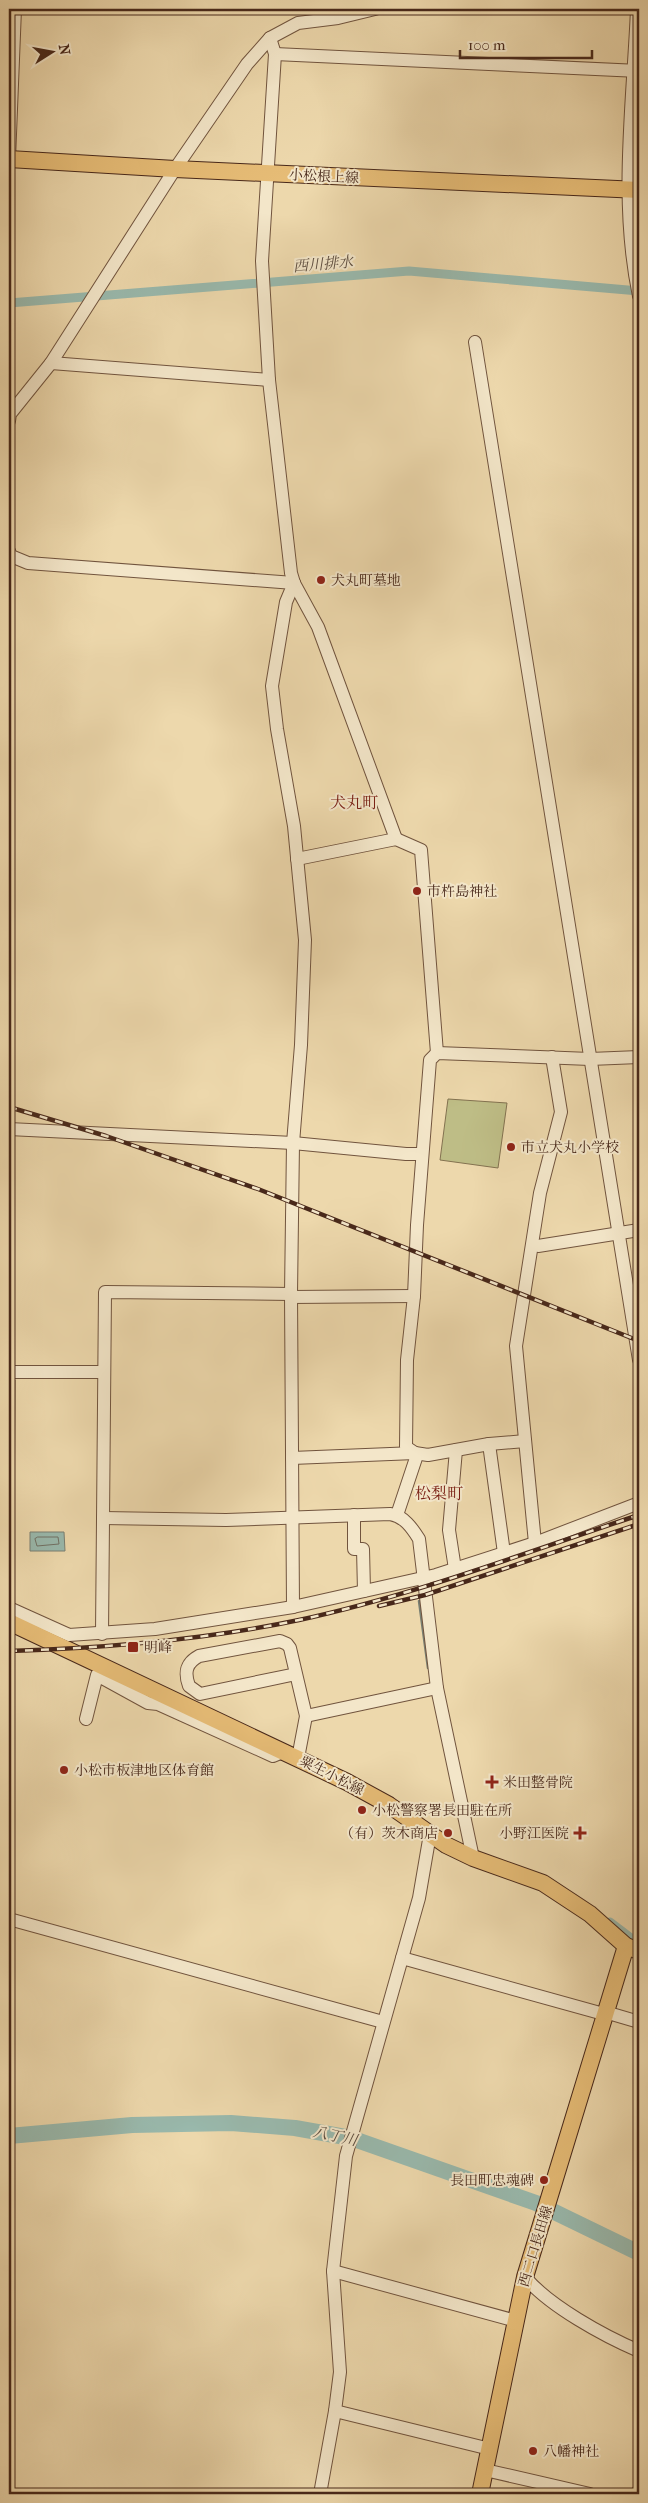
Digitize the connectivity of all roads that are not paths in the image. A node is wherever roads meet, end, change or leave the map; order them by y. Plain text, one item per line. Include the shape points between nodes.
1 (15, 9) edge
2 (375, 9) edge
3 (637, 9) edge
4 (338, 14) edge
5 (270, 38) junction
6 (275, 54) junction
7 (637, 71) edge
8 (9, 159) edge
9 (176, 169) junction
10 (267, 173) junction
11 (634, 189) edge
12 (638, 282) edge
13 (475, 342) dead end
14 (51, 363) junction
15 (269, 380) junction
16 (9, 421) edge
17 (9, 551) edge
18 (294, 583) junction
19 (396, 840) junction
20 (297, 859) junction
21 (437, 1053) junction
22 (552, 1057) junction
23 (639, 1057) edge
24 (590, 1059) junction
25 (9, 1129) edge
26 (293, 1143) junction
27 (422, 1154) junction
28 (639, 1230) edge
29 (619, 1234) junction
30 (538, 1246) dead end
31 (291, 1296) junction
32 (414, 1296) junction
33 (639, 1360) edge
34 (9, 1372) edge
35 (104, 1372) junction
36 (525, 1441) junction
37 (489, 1444) junction
38 (456, 1450) junction
39 (415, 1453) junction
40 (292, 1458) junction
41 (639, 1503) edge
42 (354, 1515) junction
43 (397, 1515) junction
44 (103, 1518) junction
45 (291, 1518) junction
46 (535, 1543) junction
47 (504, 1553) junction
48 (455, 1569) junction
49 (424, 1577) junction
50 (364, 1591) junction
51 (9, 1608) edge
52 (293, 1608) junction
53 (9, 1622) edge
54 (102, 1634) junction
55 (296, 1674) junction
56 (437, 1688) junction
57 (306, 1716) junction
58 (86, 1719) dead end
59 (292, 1755) junction
60 (430, 1834) junction
61 (473, 1858) junction
62 (9, 1920) edge
63 (633, 1948) edge
64 (402, 1958) junction
65 (605, 2012) junction
66 (383, 2022) junction
67 (639, 2022) edge
68 (333, 2271) junction
69 (525, 2277) junction
70 (516, 2321) junction
71 (639, 2351) edge
72 (335, 2411) junction
73 (490, 2449) junction
74 (485, 2470) junction
75 (639, 2490) edge
76 (320, 2494) edge
77 (480, 2494) edge
78 (590, 2494) edge
79 (638, 2494) edge

1 - 8 street
2 - 4 street
3 - 7 street
4 - 5 street via 298,23
5 - 6 street
5 - 9 street via 247,64
6 - 7 street
6 - 10 street
7 - 11 street
8 - 9 main road, 小松根上線
9 - 10 main road, 小松根上線
9 - 14 street
10 - 11 main road, 小松根上線
10 - 15 street via 262,260
11 - 12 street
13 - 24 street
14 - 15 street
14 - 16 street via 25,393 10,414
15 - 18 street
17 - 18 street via 11,556 28,563
18 - 19 street via 318,627
18 - 20 street via 286,602 272,686
19 - 20 street
19 - 21 street via 421,850
20 - 26 street via 305,940
21 - 22 street
21 - 27 street via 430,1060
22 - 24 street
22 - 36 street via 561,1112 540,1193 516,1346
23 - 24 street
24 - 29 street
25 - 26 street
26 - 27 street
26 - 31 street
27 - 32 street
28 - 29 street
29 - 30 street
29 - 33 street
31 - 32 street
31 - 35 street via 105,1292
31 - 40 street
32 - 39 street via 408,1360 406,1447
34 - 35 street
35 - 44 street
36 - 37 street
36 - 46 street
37 - 38 street
37 - 47 street
38 - 39 street via 428,1455
38 - 48 street via 449,1530
39 - 40 street
39 - 43 street
40 - 45 street
41 - 46 street
42 - 43 street
42 - 45 street
42 - 50 street via 354,1549 363,1549
43 - 49 street via 419,1539
44 - 45 street
44 - 54 street
45 - 52 street
46 - 47 street
47 - 48 street
48 - 49 street
49 - 50 street
49 - 56 street
50 - 52 street
51 - 54 street via 69,1635
52 - 54 street
53 - 59 main road, 粟生小松線
55 - 55 street via 200,1694 189,1686 186,1671 188,1663 199,1656 280,1641 290,1648
55 - 57 street
56 - 57 street
56 - 61 street
57 - 59 street
58 - 59 street via 97,1675 148,1703 158,1704 273,1756
59 - 60 main road, 粟生小松線 via 389,1805
60 - 61 main road, 粟生小松線
60 - 64 street via 419,1898
61 - 63 main road, 粟生小松線 via 543,1883
62 - 66 street
63 - 65 main road, 西二口長田線
64 - 65 street
64 - 66 street
65 - 67 street
65 - 69 main road, 西二口長田線
66 - 68 street via 346,2156
68 - 70 street
68 - 72 street via 340,2372
69 - 70 main road, 西二口長田線
69 - 71 street via 581,2321
70 - 73 main road, 西二口長田線
72 - 73 street
72 - 76 street
73 - 74 main road, 西二口長田線
74 - 77 main road, 西二口長田線
74 - 78 street
75 - 79 street

